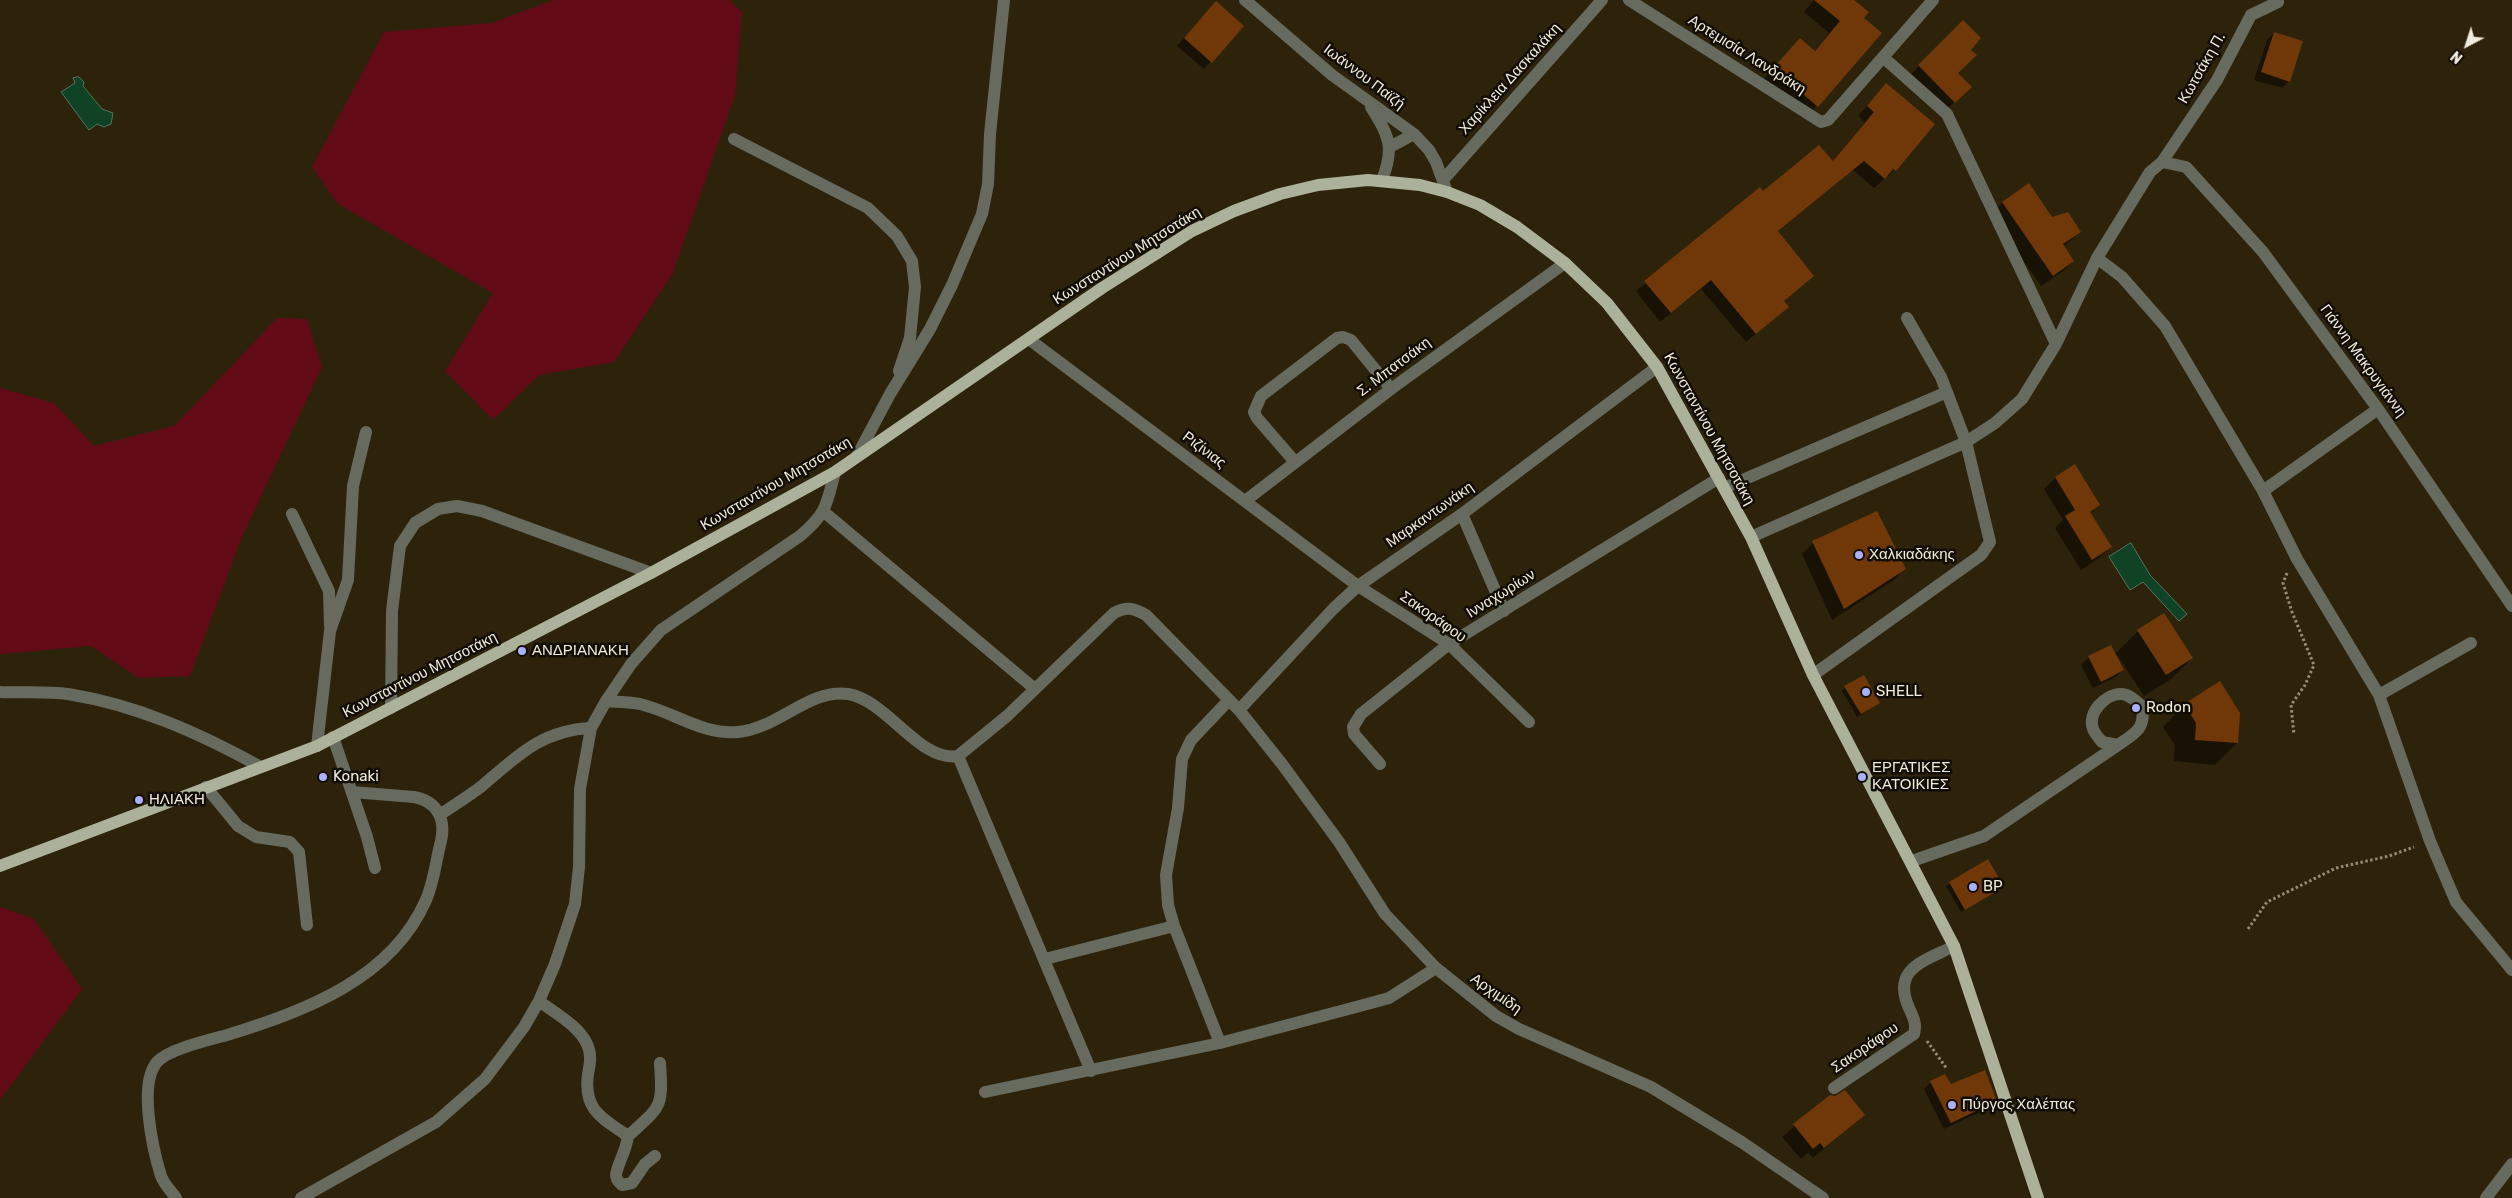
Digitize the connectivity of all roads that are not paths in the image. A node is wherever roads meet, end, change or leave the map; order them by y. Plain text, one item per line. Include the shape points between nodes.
1 (1004, 0) edge
2 (1245, 0) edge
3 (1602, 0) edge
4 (1629, 0) edge
5 (1933, 0) edge
6 (2278, 2) dead end
7 (1884, 58) junction
8 (1368, 103) junction
9 (1414, 134) junction
10 (734, 139) dead end
11 (1390, 147) junction
12 (2162, 162) junction
13 (1382, 180) junction
14 (1445, 186) junction
15 (2097, 258) junction
16 (1565, 263) junction
17 (1907, 318) dead end
18 (1030, 340) junction
19 (2056, 344) junction
20 (1658, 367) junction
21 (1391, 389) junction
22 (1947, 392) junction
23 (890, 394) junction
24 (2378, 409) junction
25 (366, 432) dead end
26 (1966, 442) junction
27 (858, 456) junction
28 (1295, 462) junction
29 (836, 472) junction
30 (1721, 483) junction
31 (2263, 491) junction
32 (1245, 501) junction
33 (824, 512) junction
34 (292, 514) dead end
35 (1462, 514) junction
36 (1751, 537) junction
37 (651, 573) junction
38 (1358, 586) junction
39 (2512, 606) edge
40 (1504, 611) junction
41 (330, 631) junction
42 (2471, 643) dead end
43 (1449, 644) junction
44 (1812, 675) junction
45 (1035, 689) junction
46 (0, 692) edge
47 (2379, 695) junction
48 (1229, 700) junction
49 (606, 701) junction
50 (391, 708) junction
51 (1239, 710) junction
52 (1529, 722) dead end
53 (591, 728) junction
54 (333, 738) junction
55 (2118, 745) junction
56 (317, 746) junction
57 (958, 756) junction
58 (1380, 764) dead end
59 (260, 766) junction
60 (206, 787) junction
61 (352, 792) junction
62 (440, 814) junction
63 (1912, 861) junction
64 (0, 866) edge
65 (375, 868) dead end
66 (307, 925) dead end
67 (1174, 926) junction
68 (1954, 946) junction
69 (1044, 959) junction
70 (1436, 968) junction
71 (2512, 970) edge
72 (539, 1001) junction
73 (1220, 1043) junction
74 (660, 1063) dead end
75 (1091, 1071) junction
76 (1834, 1088) dead end
77 (986, 1092) dead end
78 (628, 1136) junction
79 (655, 1156) dead end
80 (2512, 1164) edge
81 (176, 1198) edge
82 (301, 1198) edge
83 (1823, 1198) edge
84 (2038, 1198) edge
85 (2486, 1198) edge

1 - 23 street via 988,184 982,214 930,329
2 - 8 street, Ιωάννου Παϊζή via 1280,33
3 - 14 street, Χαρίκλεια Δασκαλάκη
4 - 7 street, Αρτεμισία Λανδράκη via 1821,122 1828,120
5 - 7 street
6 - 12 street, Κωτσάκη Π. via 2251,15 2217,80
7 - 19 street via 1947,114
8 - 9 street, Ιωάννου Παϊζή
8 - 11 street via 1386,131
9 - 11 street
9 - 14 street, Ιωάννου Παϊζή via 1429,150
10 - 23 street via 868,208 897,236 912,261 915,287 910,338
11 - 13 street via 1388,166
12 - 15 street, Κωτσάκη Π. via 2150,172
12 - 24 street, Γιάννη Μακρυγιάννη via 2186,167 2263,252
13 - 14 main road, Κωνσταντίνου Μητσοτάκη
13 - 18 main road, Κωνσταντίνου Μητσοτάκη via 1318,185 1280,194 1234,211 1192,231 1102,288
14 - 16 main road, Κωνσταντίνου Μητσοτάκη via 1517,227
15 - 19 street, Κωτσάκη Π.
15 - 31 street via 2122,277 2165,326
16 - 20 main road, Κωνσταντίνου Μητσοτάκη via 1608,303
16 - 21 street, Σ. Μπατσάκη
17 - 22 street
18 - 27 main road, Κωνσταντίνου Μητσοτάκη
18 - 32 street, Ριζίνιας
19 - 26 street, Κωτσάκη Π. via 2022,399
20 - 30 main road, Κωνσταντίνου Μητσοτάκη
20 - 35 street, Μαρκαντωνάκη
21 - 28 street, Σ. Μπατσάκη
21 - 28 street via 1351,340 1337,338 1261,396 1254,412
22 - 26 street
22 - 30 street, Ινναχωρίων
23 - 27 street
24 - 31 street
24 - 39 street, Γιάννη Μακρυγιάννη
25 - 41 street via 353,486 348,580
26 - 36 street, Κωτσάκη Π.
26 - 44 street via 1990,542 1987,549
27 - 29 main road, Κωνσταντίνου Μητσοτάκη
28 - 32 street, Σ. Μπατσάκη
29 - 33 street
29 - 37 main road, Κωνσταντίνου Μητσοτάκη
30 - 36 main road, Κωνσταντίνου Μητσοτάκη
30 - 40 street, Ινναχωρίων
31 - 47 street via 2297,559
32 - 38 street, Ριζίνιας
33 - 45 street
33 - 49 street via 800,536 661,630 631,664
34 - 41 street via 329,590
35 - 38 street, Μαρκαντωνάκη
35 - 40 street
36 - 44 main road, Κωνσταντίνου Μητσοτάκη
37 - 50 main road, Κωνσταντίνου Μητσοτάκη
37 - 50 street via 482,511 457,506 438,510 415,523 400,546 392,611
38 - 43 street, Σακοράφου
38 - 51 street, Μαρκαντωνάκη
40 - 43 street, Ινναχωρίων
41 - 56 street
42 - 47 street
43 - 52 street, Σακοράφου
43 - 58 street, Ινναχωρίων via 1361,714 1353,727 1354,734
44 - 63 main road, Κωνσταντίνου Μητσοτάκη
45 - 48 street, Αρχιμίδη via 1114,613 1131,607 1146,615
45 - 57 street, Αρχιμίδη
46 - 59 street via 68,694 145,712 208,738
47 - 71 street via 2430,841 2456,902
48 - 51 street, Αρχιμίδη
48 - 67 street via 1191,740 1182,759 1178,808 1166,875 1168,905
49 - 53 street
49 - 57 street via 640,704 701,728 738,732 773,722 822,696 847,694 861,697 940,756
50 - 54 main road, Κωνσταντίνου Μητσοτάκη
51 - 70 street, Αρχιμίδη via 1333,835 1385,914
53 - 62 street via 571,729 544,738
53 - 72 street via 580,789 575,904
54 - 56 main road, Κωνσταντίνου Μητσοτάκη
54 - 61 street
55 - 55 street via 2138,731 2144,719 2142,706 2121,694 2106,699 2094,712 2092,728 2102,742
55 - 63 street via 1984,836
56 - 59 main road, Κωνσταντίνου Μητσοτάκη
57 - 69 street
59 - 60 main road, Κωνσταντίνου Μητσοτάκη
60 - 64 main road, Κωνσταντίνου Μητσοτάκη
60 - 66 street via 238,826 256,837 290,842 299,852
61 - 62 street via 424,798
61 - 65 street
62 - 81 street via 442,834 427,898 415,924 389,955 367,973 310,1006 195,1044 158,1061 149,1075 147,1086 150,1115 162,1178
63 - 68 main road, Κωνσταντίνου Μητσοτάκη
67 - 69 street
67 - 73 street
68 - 76 street, Σακοράφου via 1918,965 1904,979 1903,994 1916,1026 1914,1034
68 - 84 main road, Κωνσταντίνου Μητσοτάκη
69 - 75 street
70 - 73 street via 1389,998
70 - 83 street, Αρχιμίδη via 1496,1016 1547,1042 1651,1086
72 - 78 street via 582,1036 590,1056 586,1085 590,1102 598,1115
72 - 82 street via 524,1027 484,1079 436,1122
73 - 75 street
74 - 78 street via 660,1102 657,1109
75 - 77 street
78 - 79 street via 616,1175 622,1185 632,1183
80 - 85 street

